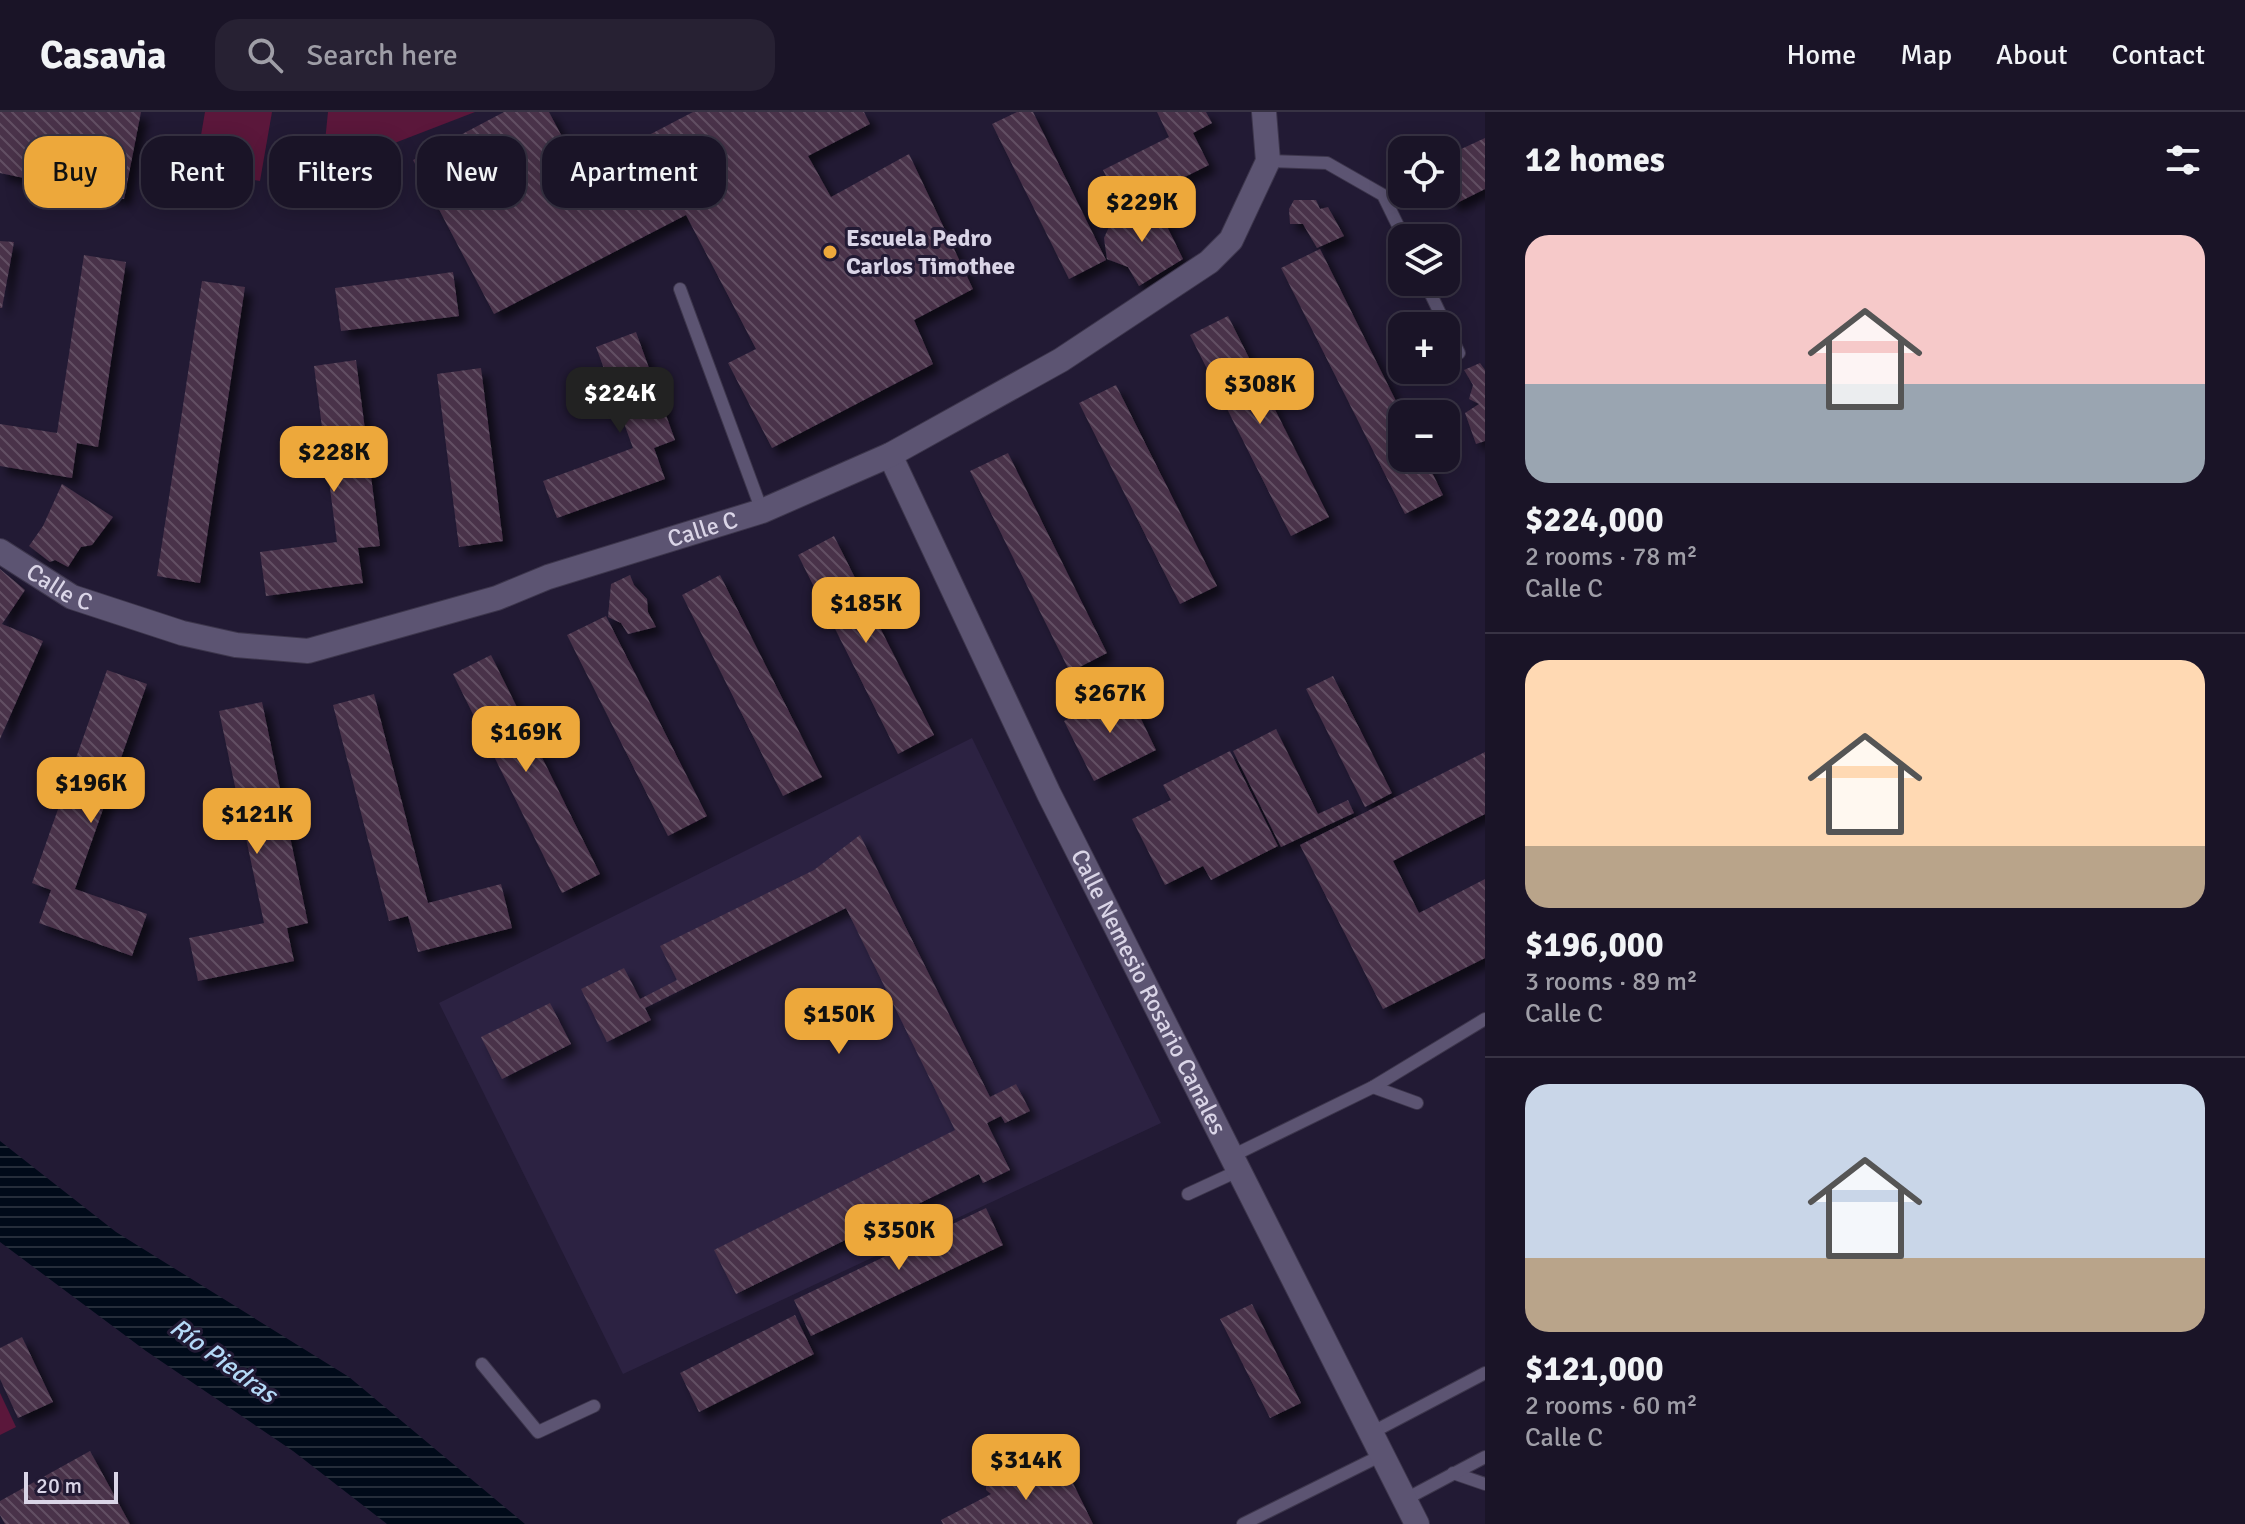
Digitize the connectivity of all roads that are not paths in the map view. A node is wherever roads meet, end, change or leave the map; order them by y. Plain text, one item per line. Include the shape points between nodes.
1 (1264, 112) edge
2 (1268, 161) junction
3 (1397, 224) edge
4 (680, 289) dead end
5 (890, 455) junction
6 (762, 511) junction
7 (0, 551) edge
8 (1485, 1019) edge
9 (1373, 1087) junction
10 (1417, 1103) dead end
11 (1236, 1163) junction
12 (1188, 1194) dead end
13 (482, 1364) dead end
14 (1485, 1373) edge
15 (594, 1406) dead end
16 (1376, 1444) junction
17 (1485, 1457) edge
18 (1453, 1473) junction
19 (1485, 1484) edge
20 (1404, 1500) junction
21 (1243, 1524) edge
22 (1417, 1524) edge

1 - 2 street, Calle C
2 - 3 lane via 1327,163 1383,195
2 - 5 street, Calle C via 1231,240 1209,262 1061,360
4 - 6 lane
5 - 6 street, Calle C
5 - 11 street, Calle Nemesio Rosario Canales via 1049,794
6 - 7 street, Calle C via 548,577 497,598 308,651 236,645 168,629 72,597
8 - 9 lane
9 - 10 lane
9 - 11 lane
11 - 12 lane
11 - 16 street, Calle Nemesio Rosario Canales
13 - 15 lane via 538,1432
14 - 16 lane
16 - 20 street, Calle Nemesio Rosario Canales
16 - 21 lane
17 - 18 lane
18 - 19 lane
18 - 20 lane
20 - 22 street, Calle Nemesio Rosario Canales

